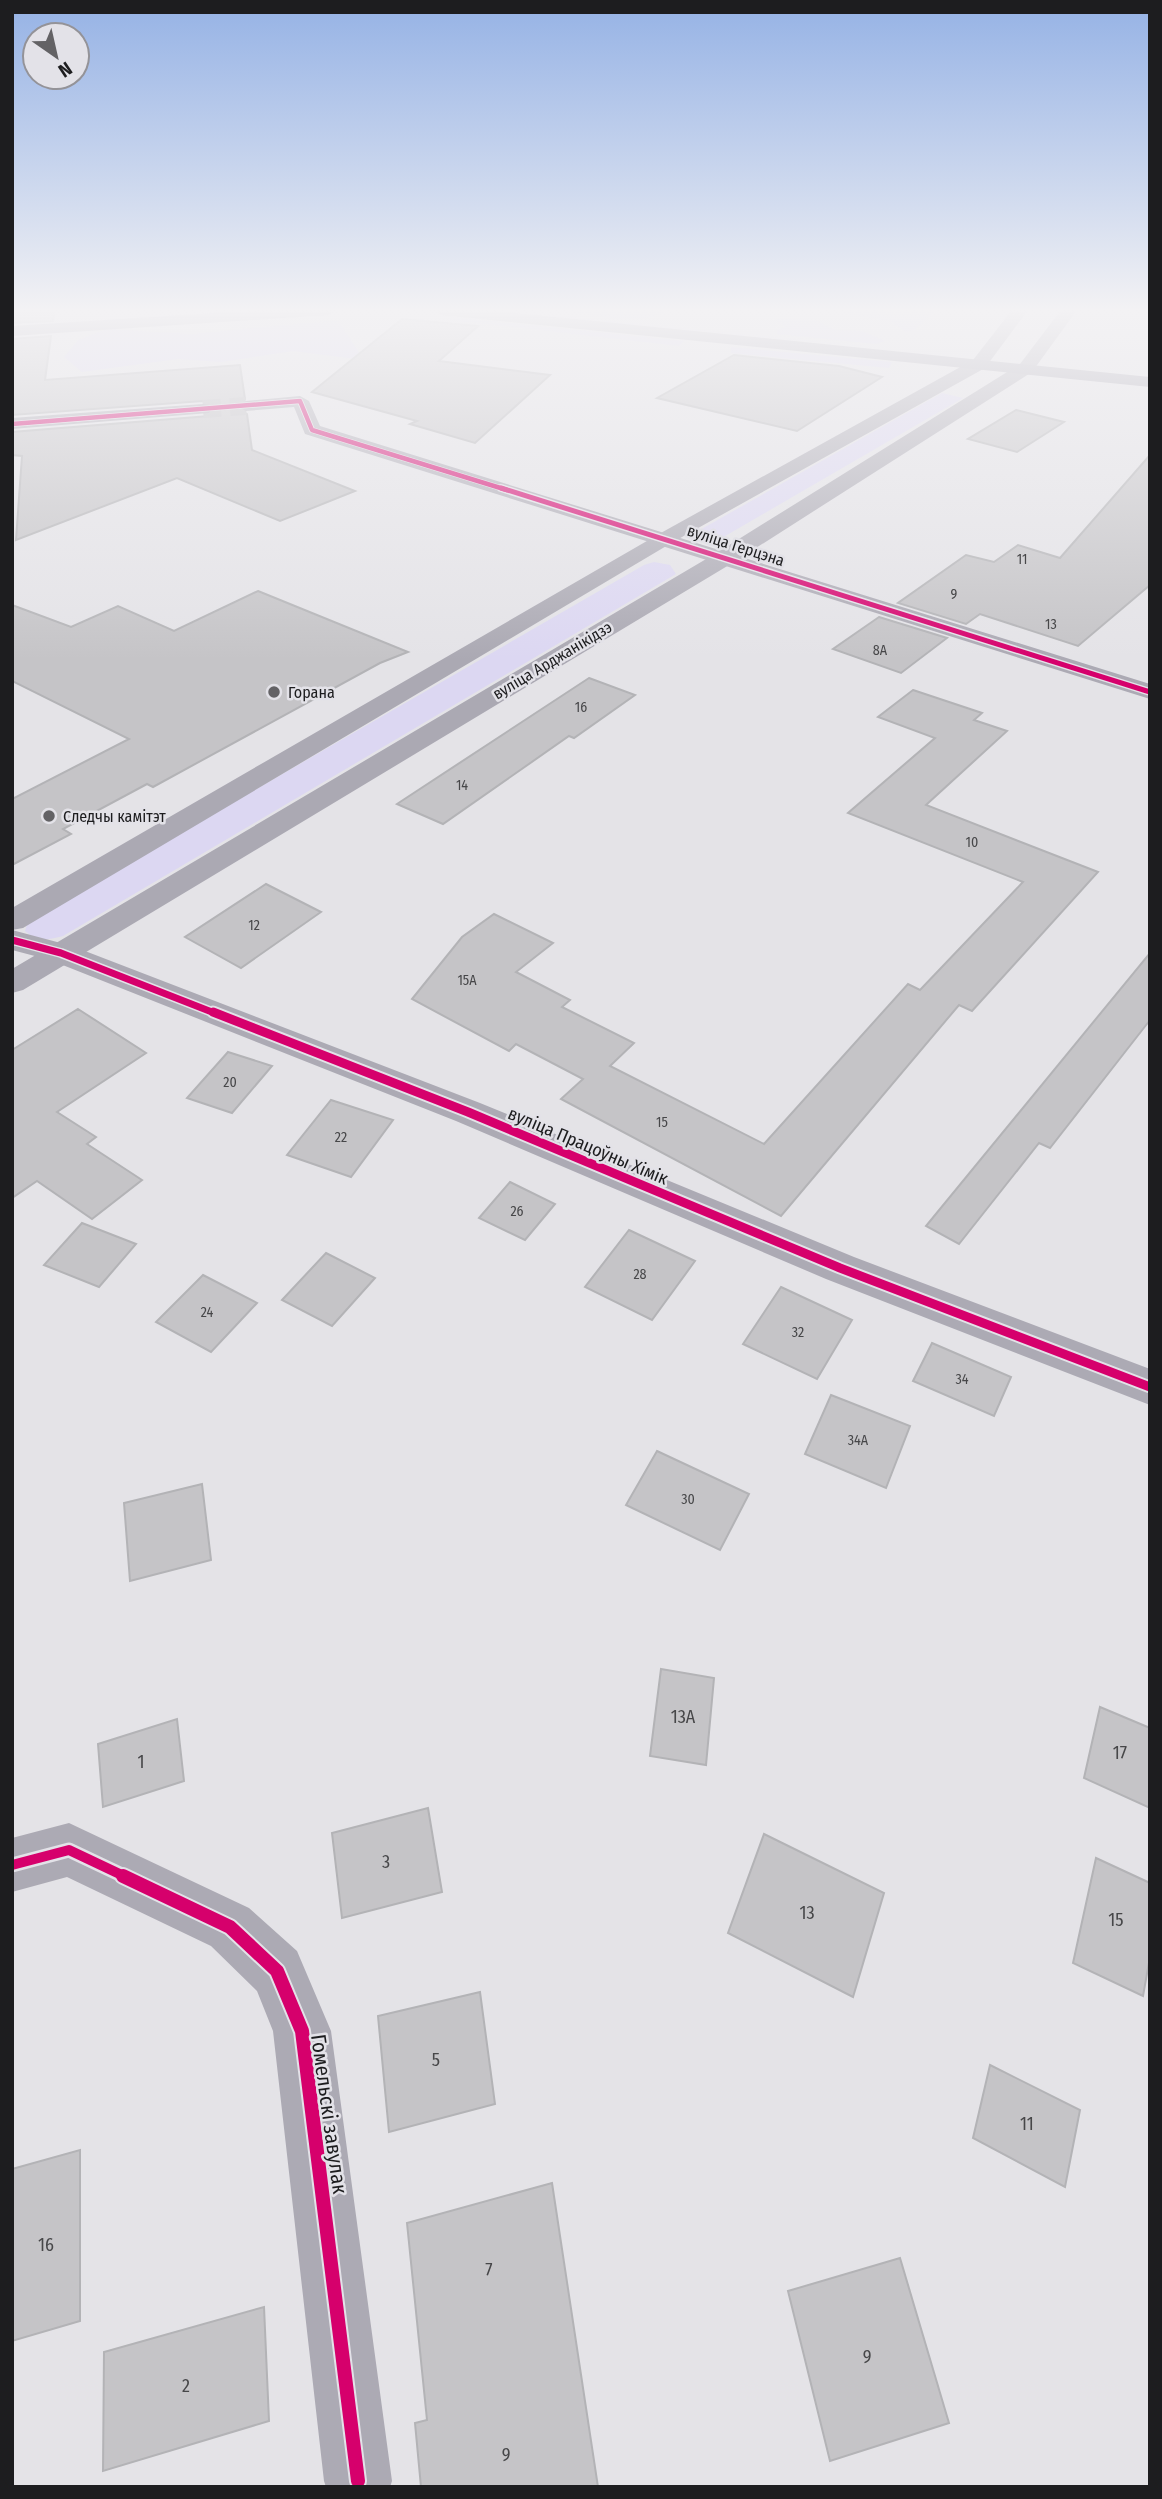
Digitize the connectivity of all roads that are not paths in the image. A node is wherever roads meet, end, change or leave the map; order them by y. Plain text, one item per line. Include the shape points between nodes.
1 (311, 427) edge
2 (866, 427) edge
3 (933, 427) edge
4 (666, 538) junction
5 (726, 557) junction
6 (1150, 692) edge
7 (12, 921) edge
8 (12, 940) edge
9 (61, 953) junction
10 (12, 983) edge
11 (1150, 1387) edge
12 (12, 1866) edge
13 (358, 2481) dead end

1 - 4 street, вуліца Герцэна
2 - 4 main road
3 - 5 main road, вуліца Арджанікідзэ
4 - 5 street, вуліца Герцэна
4 - 7 main road
5 - 6 street, вуліца Герцэна
5 - 9 main road, вуліца Арджанікідзэ
8 - 9 street, вуліца Працоўны Хімік
9 - 10 main road, вуліца Арджанікідзэ
9 - 11 street, вуліца Працоўны Хімік via 468,1112 840,1268
12 - 13 street, Гомельскі завулак via 69,1850 230,1927 277,1971 302,2031

